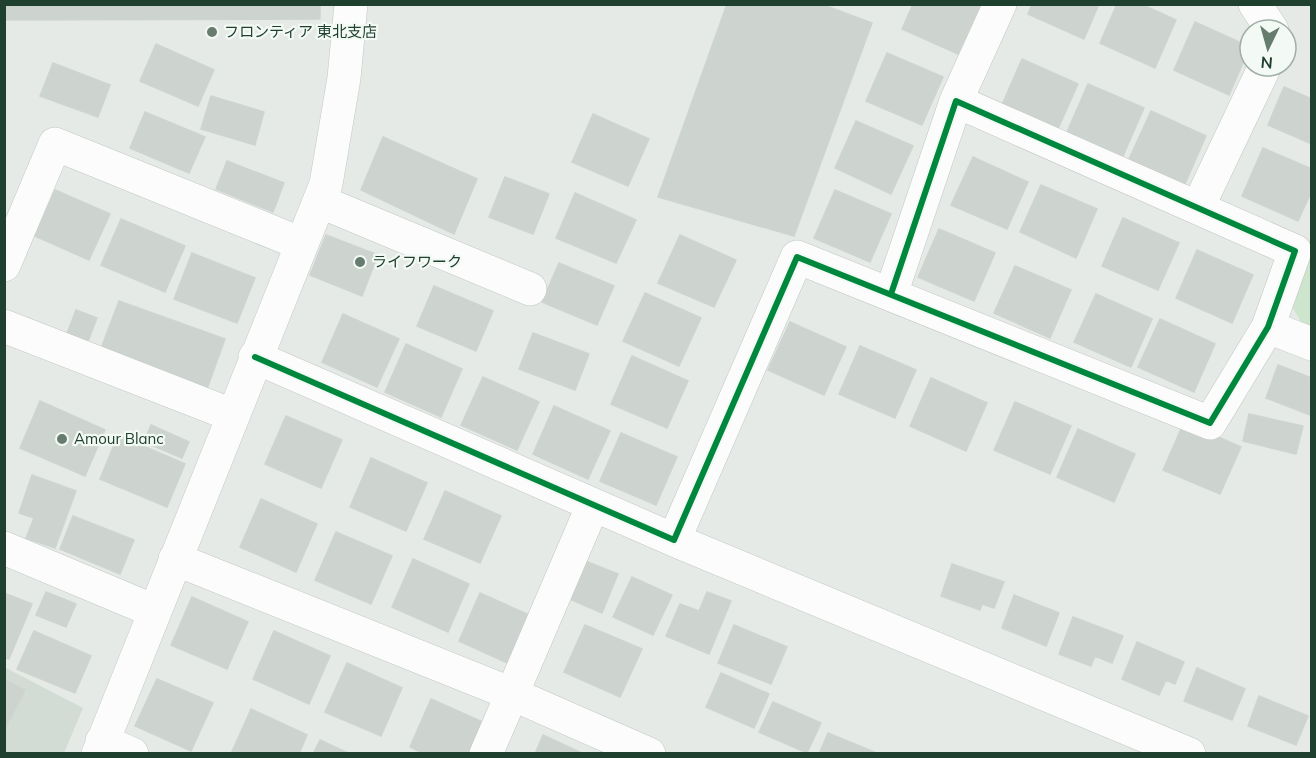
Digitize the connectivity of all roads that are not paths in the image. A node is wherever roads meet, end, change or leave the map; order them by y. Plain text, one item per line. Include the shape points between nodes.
1 (351, 4) edge
2 (1000, 4) edge
3 (1255, 4) edge
4 (1264, 18) edge
5 (1259, 78) edge
6 (956, 100) junction
7 (319, 201) junction
8 (1198, 207) junction
9 (302, 244) junction
10 (4, 265) edge
11 (530, 289) dead end
12 (891, 294) junction
13 (4, 326) edge
14 (1269, 327) junction
15 (1311, 344) edge
16 (255, 357) junction
17 (232, 416) junction
18 (593, 505) junction
19 (674, 540) junction
20 (4, 548) edge
21 (175, 559) junction
22 (154, 611) junction
23 (512, 694) junction
24 (100, 747) edge
25 (132, 753) edge
26 (486, 753) edge
27 (649, 753) edge
28 (1189, 753) edge

1 - 7 street via 344,78 326,184
2 - 6 street
3 - 4 street
5 - 8 street
6 - 8 street
6 - 12 street
7 - 9 street
7 - 11 street
8 - 14 street via 1295,251
9 - 10 street via 55,144
9 - 16 street
12 - 14 street via 1210,423
12 - 19 street via 797,257
13 - 17 street
14 - 15 street
16 - 17 street
16 - 18 street
17 - 21 street
18 - 19 street
18 - 23 street
19 - 28 street
20 - 22 street
21 - 22 street
21 - 23 street
22 - 24 street
23 - 26 street
23 - 27 street
24 - 25 street

